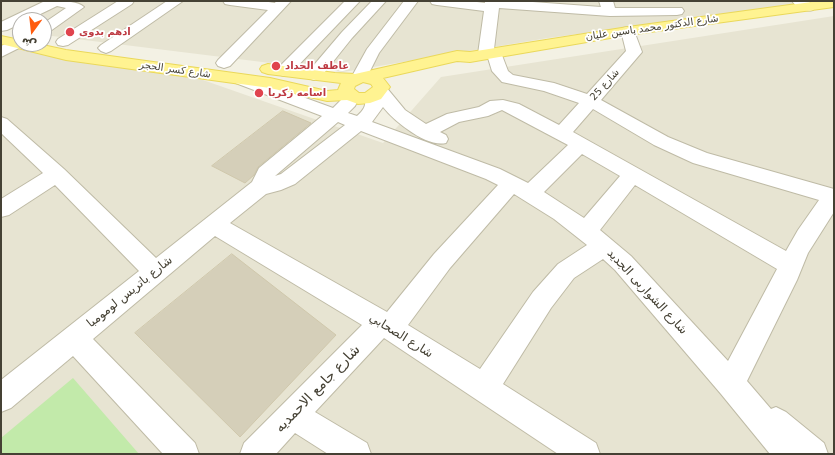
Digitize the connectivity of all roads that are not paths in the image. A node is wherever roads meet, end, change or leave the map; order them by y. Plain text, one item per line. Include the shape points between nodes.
1 (56, 1) edge
2 (127, 1) edge
3 (176, 1) edge
4 (230, 1) edge
5 (353, 1) edge
6 (379, 1) edge
7 (411, 1) edge
8 (437, 1) edge
9 (834, 3) edge
10 (281, 4) edge
11 (492, 4) edge
12 (535, 4) edge
13 (804, 4) edge
14 (676, 6) edge
15 (608, 7) edge
16 (686, 23) junction
17 (52, 24) edge
18 (628, 31) junction
19 (8, 34) edge
20 (52, 40) edge
21 (63, 42) junction
22 (106, 48) junction
23 (1, 52) edge
24 (490, 53) junction
25 (470, 57) junction
26 (224, 63) junction
27 (284, 71) junction
28 (314, 75) junction
29 (239, 79) junction
30 (357, 85) junction
31 (379, 91) junction
32 (591, 101) junction
33 (335, 115) junction
34 (1, 123) edge
35 (359, 124) junction
36 (425, 132) junction
37 (561, 134) junction
38 (580, 145) junction
39 (57, 174) junction
40 (632, 175) junction
41 (512, 184) junction
42 (260, 187) junction
43 (1, 209) edge
44 (213, 224) junction
45 (595, 239) junction
46 (790, 265) junction
47 (155, 272) junction
48 (386, 326) junction
49 (74, 338) junction
50 (731, 384) junction
51 (484, 388) junction
52 (1, 398) edge
53 (293, 415) junction
54 (184, 454) edge
55 (255, 454) edge
56 (356, 454) edge
57 (585, 454) edge
58 (789, 454) edge
59 (813, 454) edge

1 - 17 street via 77,8
1 - 19 street
2 - 21 street
3 - 22 street
4 - 10 street
5 - 27 street
6 - 28 street via 346,35
7 - 30 street, شارع باتريس لومومبا via 372,52
8 - 11 street
9 - 13 main road, شارع الدكتور محمد ياسين عليان
10 - 26 street
11 - 12 street
11 - 24 street
12 - 15 street
13 - 16 main road, شارع الدكتور محمد ياسين عليان
14 - 15 street
14 - 16 street
16 - 18 main road, شارع الدكتور محمد ياسين عليان
18 - 24 main road, شارع الدكتور محمد ياسين عليان
18 - 32 street, شارع 25 via 634,52
19 - 23 street
19 - 29 main road, شارع كسر الحجر via 66,54
20 - 21 main road, شارع كسر الحجر
21 - 22 main road, شارع كسر الحجر
22 - 26 main road, شارع كسر الحجر
24 - 25 main road, شارع الدكتور محمد ياسين عليان
24 - 32 street via 503,77 559,90
25 - 30 main road, شارع الدكتور محمد ياسين عليان via 457,56
25 - 31 main road, شارع الدكتور محمد ياسين عليان via 459,64
26 - 27 main road, شارع كسر الحجر
27 - 28 main road, شارع كسر الحجر
28 - 30 main road, شارع كسر الحجر
29 - 30 main road, شارع كسر الحجر via 288,86 327,96
29 - 33 street, شارع الشواربى الجديد
30 - 31 main road via 378,81
30 - 31 main road, شارع الدكتور محمد ياسين عليان via 360,98
30 - 33 street, شارع باتريس لومومبا via 345,106
31 - 35 street, شارع باتريس لومومبا via 375,108
31 - 36 street, شارع الشواربى الجديد via 393,111
32 - 37 street, شارع 25
32 - 46 street via 686,153 834,197
33 - 35 street, شارع الشواربى الجديد
33 - 42 street, شارع باتريس لومومبا via 270,169
34 - 39 street
35 - 41 street, شارع الشواربى الجديد
35 - 42 street, شارع باتريس لومومبا via 288,179
36 - 37 street via 455,117 474,115 496,105 503,105
36 - 41 street, شارع الشواربى الجديد via 472,157
37 - 38 street
38 - 40 street
38 - 41 street, شارع جامع الاحمديه
39 - 43 street
39 - 47 street
40 - 45 street
40 - 46 street
41 - 45 street, شارع الشواربى الجديد
41 - 48 street, شارع جامع الاحمديه
42 - 44 street, شارع باتريس لومومبا
44 - 47 street, شارع باتريس لومومبا
44 - 48 street, شارع الصحابي
45 - 50 street, شارع الشواربى الجديد via 623,263
45 - 51 street via 542,300
46 - 50 street via 785,280
47 - 49 street, شارع باتريس لومومبا
48 - 51 street, شارع الصحابي
48 - 53 street, شارع جامع الاحمديه
49 - 52 street, شارع باتريس لومومبا
49 - 54 street
50 - 58 street, شارع الشواربى الجديد
50 - 59 street, شارع الشواربى الجديد
51 - 57 street, شارع الصحابي
53 - 55 street, شارع جامع الاحمديه
53 - 56 street

